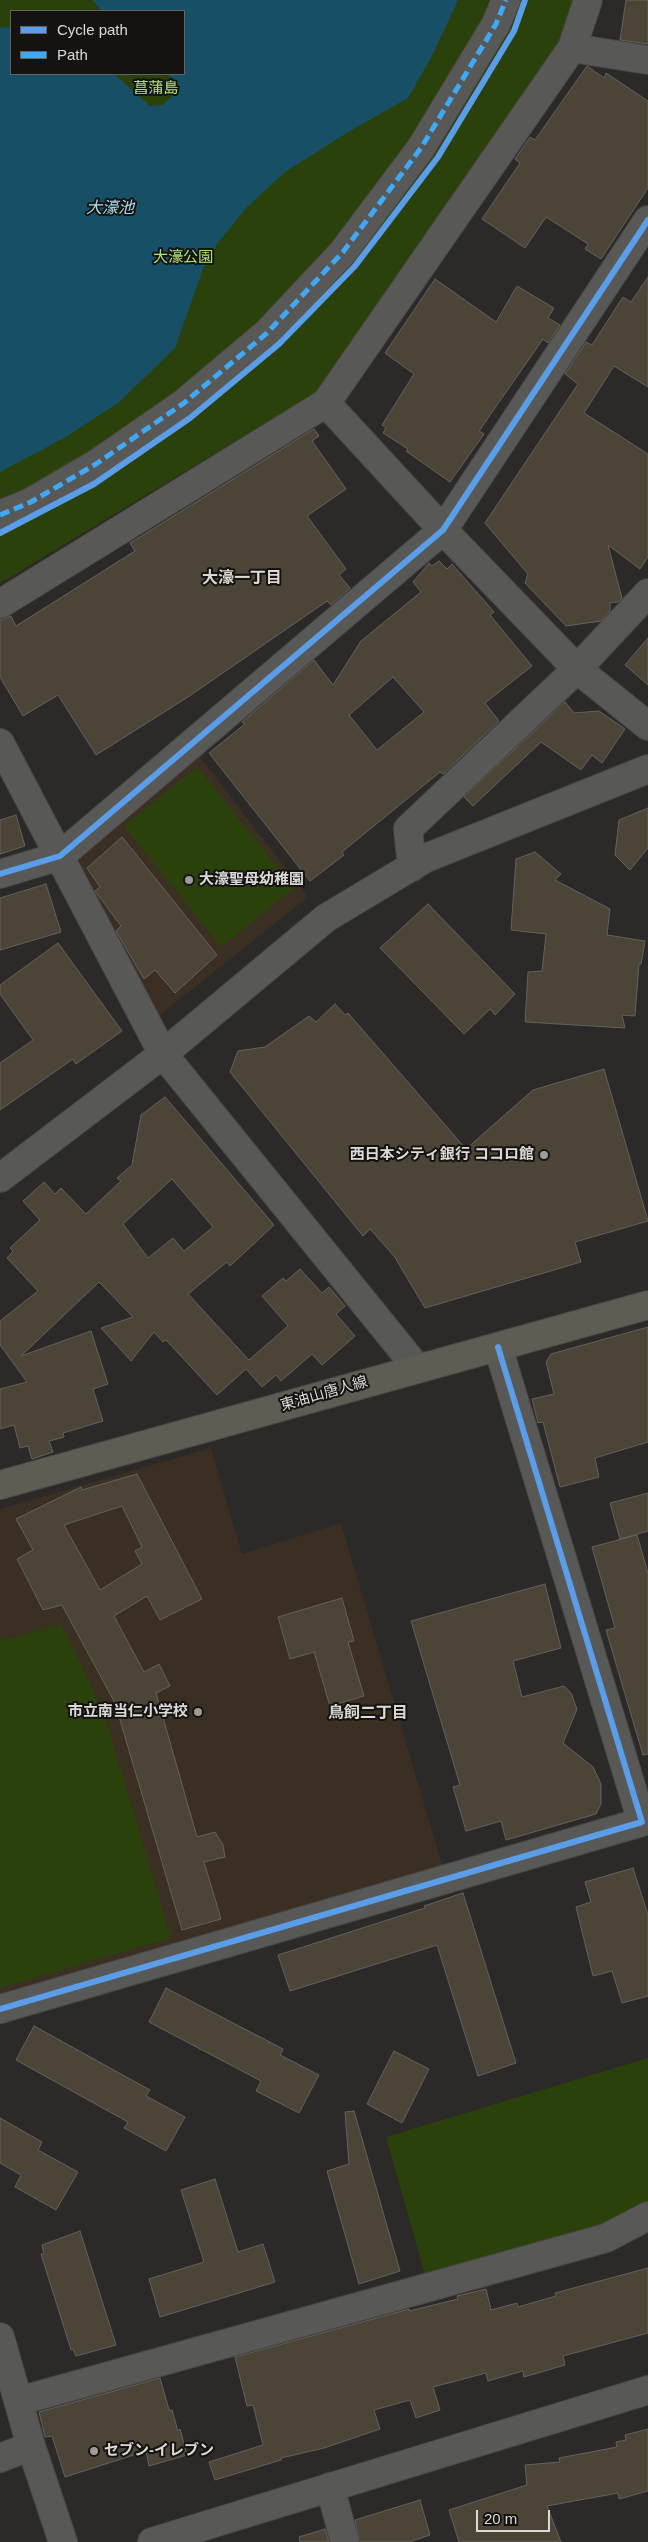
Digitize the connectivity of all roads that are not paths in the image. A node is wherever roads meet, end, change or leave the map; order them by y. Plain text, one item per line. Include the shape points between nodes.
1 (506, 0) edge
2 (588, 0) edge
3 (572, 48) junction
4 (648, 60) edge
5 (648, 220) edge
6 (326, 403) junction
7 (0, 515) edge
8 (443, 530) junction
9 (648, 593) edge
10 (0, 604) edge
11 (577, 670) junction
12 (648, 726) edge
13 (0, 743) edge
14 (648, 769) edge
15 (60, 856) junction
16 (412, 867) junction
17 (0, 874) edge
18 (163, 1054) junction
19 (0, 1178) edge
20 (648, 1305) edge
21 (498, 1347) junction
22 (418, 1368) junction
23 (0, 1485) edge
24 (645, 1825) edge
25 (0, 2009) edge
26 (648, 2216) edge
27 (0, 2337) edge
28 (648, 2390) edge
29 (19, 2401) junction
30 (31, 2446) junction
31 (0, 2458) edge
32 (330, 2487) junction
33 (63, 2542) edge
34 (152, 2542) edge
35 (344, 2542) edge

1 - 7 street via 496,24 421,148 343,252 267,333 184,402 96,464 31,502
2 - 3 street
3 - 4 street
3 - 6 street
5 - 8 street
6 - 8 street
6 - 10 street
8 - 11 street
8 - 15 street
9 - 11 street
11 - 12 street
11 - 16 street via 408,829
13 - 15 street
14 - 16 street via 426,858
15 - 17 street
15 - 18 street
16 - 18 street via 326,918
18 - 19 street
18 - 22 street
20 - 21 main road, 東油山唐人線
21 - 22 main road, 東油山唐人線
21 - 24 street
22 - 23 main road, 東油山唐人線
24 - 25 street
26 - 29 street via 606,2238
27 - 29 street
28 - 32 street
29 - 30 street
30 - 31 street
30 - 33 street
32 - 34 street
32 - 35 street

